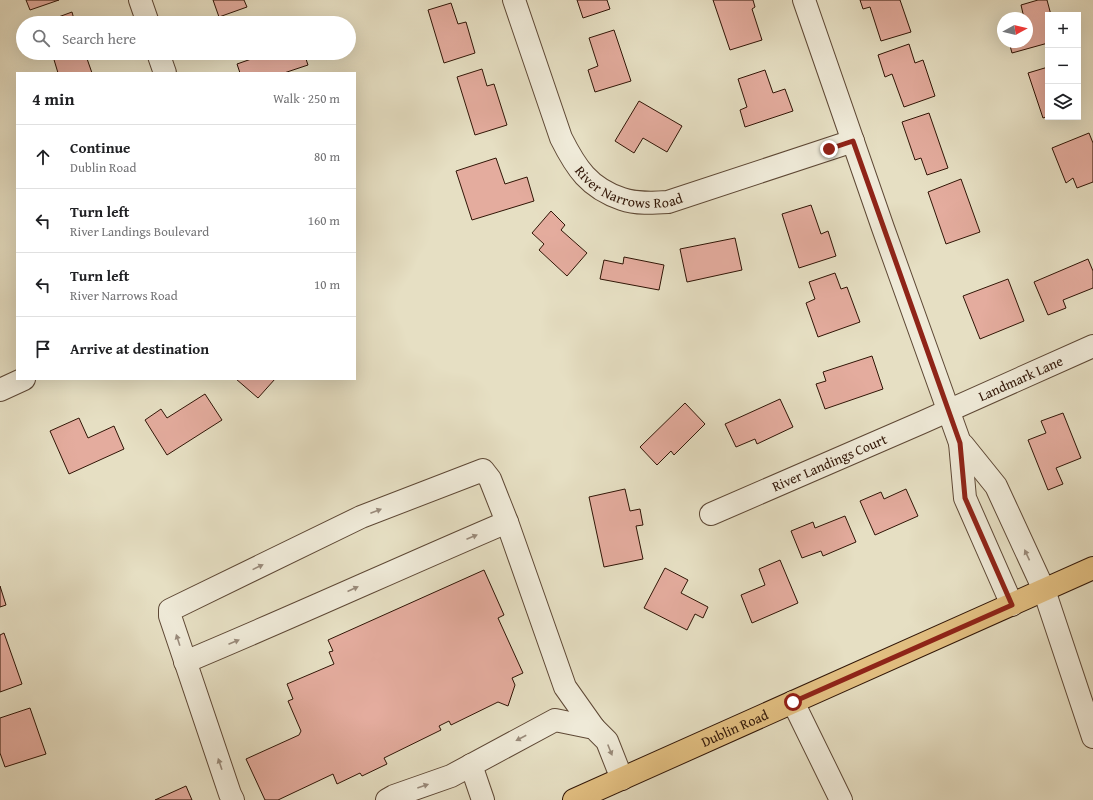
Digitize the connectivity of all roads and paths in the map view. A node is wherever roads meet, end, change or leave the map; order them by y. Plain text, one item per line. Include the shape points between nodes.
1 (140, 0) edge
2 (514, 0) edge
3 (804, 0) edge
4 (146, 16) edge
5 (160, 60) edge
6 (165, 72) edge
7 (853, 141) junction
8 (1093, 346) edge
9 (22, 380) edge
10 (0, 390) edge
11 (948, 411) junction
12 (960, 443) junction
13 (711, 514) dead end
14 (507, 522) junction
15 (1093, 568) edge
16 (1044, 590) junction
17 (1012, 605) junction
18 (185, 662) junction
19 (565, 687) junction
20 (793, 702) junction
21 (555, 720) junction
22 (594, 728) junction
23 (1093, 737) edge
24 (471, 765) junction
25 (622, 778) junction
26 (233, 800) edge
27 (387, 800) edge
28 (483, 800) edge
29 (574, 800) edge
30 (841, 800) edge

1 - 4 street
2 - 7 street, River Narrows Road via 561,138 571,158 585,176 603,190 623,200 668,202
3 - 7 street
5 - 6 street
7 - 11 street
8 - 11 street, Landmark Lane
9 - 10 street
11 - 12 street
11 - 13 street, River Landings Court
16 -> 12 street via 996,486
12 - 17 street via 965,498
18 -> 14 street
18 -> 14 street via 170,610 361,517 483,470 490,479
14 - 19 street
15 - 16 main road, Dublin Road
16 - 17 main road, Dublin Road
16 - 23 street
17 - 20 main road, Dublin Road
26 -> 18 street
19 - 21 street
19 - 22 street
20 - 25 main road, Dublin Road
20 - 30 street
21 - 22 street
21 -> 24 street
22 -> 25 street via 607,741
27 -> 24 street via 451,776
24 - 28 street
25 - 29 main road, Dublin Road

